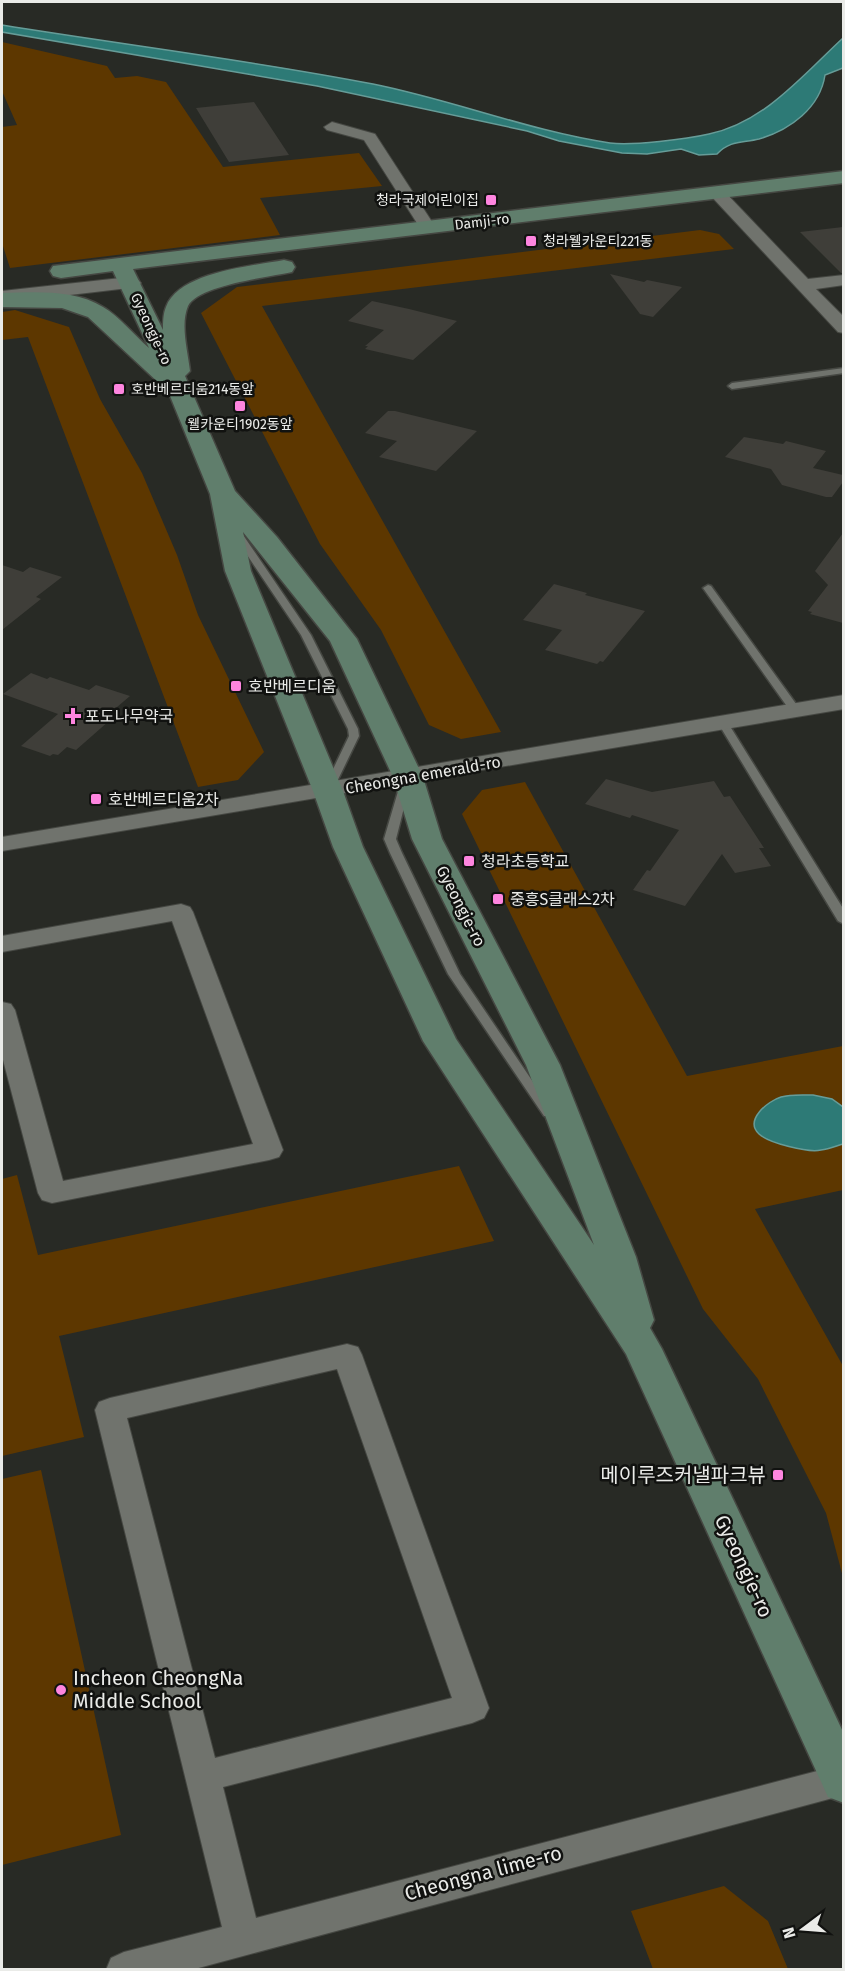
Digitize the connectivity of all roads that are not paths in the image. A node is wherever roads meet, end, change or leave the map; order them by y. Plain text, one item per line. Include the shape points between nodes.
1 (332, 127) dead end
2 (843, 177) edge
3 (717, 193) junction
4 (843, 197) edge
5 (734, 210) junction
6 (651, 221) dead end
7 (428, 228) junction
8 (307, 264) dead end
9 (284, 267) junction
10 (61, 271) joint
11 (133, 276) junction
12 (2, 278) edge
13 (179, 278) dead end
14 (843, 280) edge
15 (804, 285) junction
16 (2, 299) edge
17 (843, 328) edge
18 (843, 370) edge
19 (732, 386) dead end
20 (179, 388) junction
21 (225, 506) junction
22 (708, 588) dead end
23 (843, 702) edge
24 (795, 710) junction
25 (723, 723) junction
26 (408, 777) junction
27 (328, 791) junction
28 (2, 844) edge
29 (843, 921) edge
30 (2, 944) edge
31 (2, 1010) edge
32 (643, 1349) junction
33 (204, 1776) junction
34 (843, 1780) edge
35 (243, 1937) junction
36 (124, 1970) edge

1 - 7 street via 370,137
2 - 3 main road, Damji-ro
3 - 5 street
3 - 7 main road, Damji-ro
4 - 5 main road
5 - 6 main road
5 - 15 street
7 - 11 main road, Damji-ro
8 - 9 main road
9 - 13 main road
9 - 20 main road via 215,281 181,301 175,331
10 - 11 main road, Damji-ro
10 - 12 street
11 - 16 street
11 - 20 main road, Gyeongje-ro
14 - 15 street
15 - 17 street
16 - 20 main road via 53,299 82,304 96,312
18 - 19 lane
20 - 21 main road, Gyeongje-ro
21 - 26 main road, Gyeongje-ro via 268,543 343,639
21 - 27 main road, Gyeongje-ro via 238,571
21 - 27 lane via 306,635 353,729 354,736
22 - 24 lane
23 - 24 street, Cheongna emerald-ro
24 - 25 street, Cheongna emerald-ro
25 - 26 street, Cheongna emerald-ro
25 - 29 lane
26 - 27 street, Cheongna emerald-ro
26 - 32 main road, Gyeongje-ro via 427,839 543,1065 617,1257
27 - 28 street, Cheongna emerald-ro
27 - 32 main road, Gyeongje-ro via 348,847 440,1041
30 - 31 street via 181,912 268,1150 52,1193
32 - 34 main road, Gyeongje-ro
33 - 33 street via 110,1410 347,1356 472,1708
33 - 35 street
34 - 35 street, Cheongna lime-ro
35 - 36 street, Cheongna lime-ro

